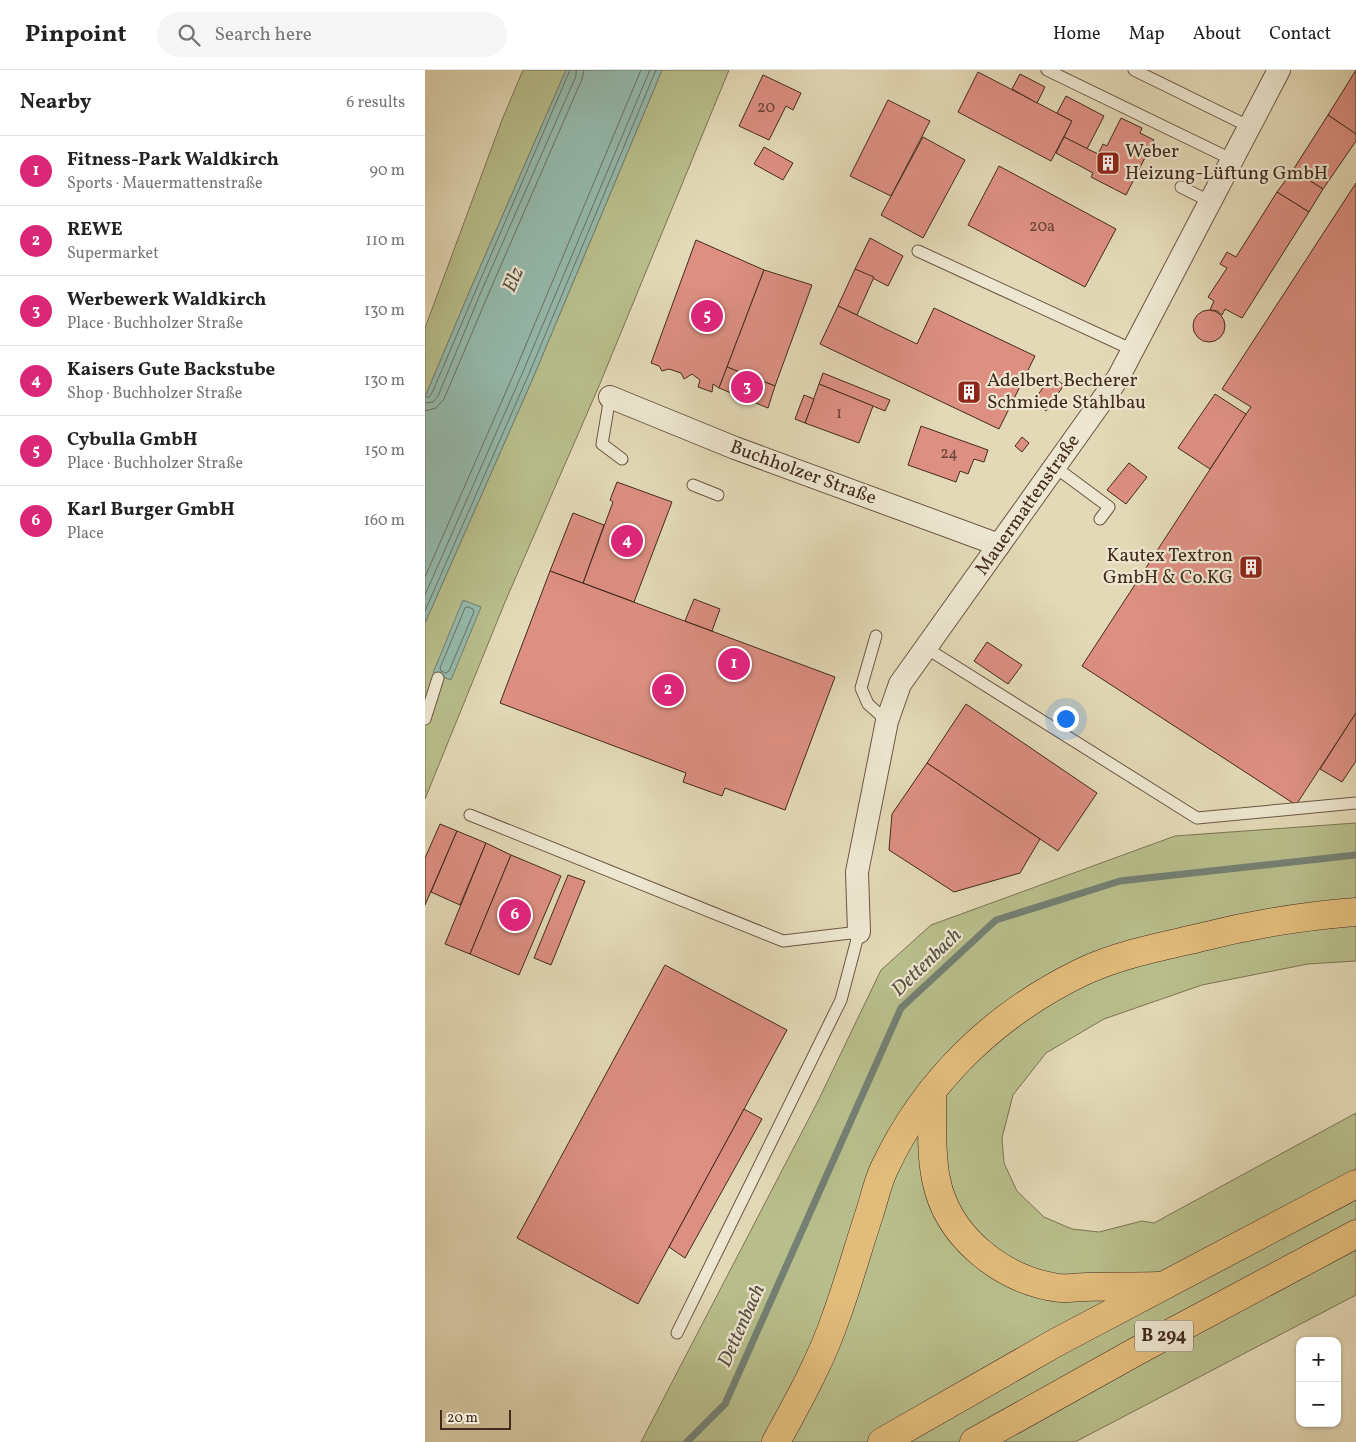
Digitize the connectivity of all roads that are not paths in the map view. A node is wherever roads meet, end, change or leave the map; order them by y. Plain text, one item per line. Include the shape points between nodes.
1 (1047, 70) edge
2 (1134, 70) edge
3 (1279, 70) edge
4 (1250, 127) junction
5 (1233, 160) junction
6 (1181, 187) dead end
7 (1211, 202) junction
8 (918, 251) dead end
9 (1133, 350) junction
10 (609, 397) joint
11 (623, 459) dead end
12 (1055, 467) junction
13 (693, 485) dead end
14 (718, 495) dead end
15 (1100, 519) dead end
16 (999, 545) junction
17 (876, 636) dead end
18 (926, 648) junction
19 (438, 678) dead end
20 (425, 719) edge
21 (887, 721) junction
22 (1356, 803) edge
23 (469, 815) dead end
24 (1356, 912) edge
25 (859, 932) junction
26 (932, 1091) junction
27 (1356, 1184) edge
28 (1356, 1234) edge
29 (1162, 1286) junction
30 (677, 1334) dead end
31 (775, 1442) edge
32 (882, 1442) edge
33 (974, 1442) edge

1 - 5 lane
2 - 4 lane
3 - 4 street, Mauermattenstraße
4 - 5 street, Mauermattenstraße
5 - 7 street, Mauermattenstraße
6 - 7 lane
7 - 9 street, Mauermattenstraße
8 - 9 lane
9 - 12 street, Mauermattenstraße via 1119,378
10 - 11 lane via 602,444
10 - 16 street, Buchholzer Straße via 735,448
12 - 15 lane via 1109,508
12 - 16 street, Mauermattenstraße
13 - 14 lane
16 - 18 street, Mauermattenstraße
17 - 21 lane via 861,688 868,704
18 - 21 street, Mauermattenstraße via 900,684
18 - 22 lane via 1197,818
19 - 20 lane
21 - 25 street, Mauermattenstraße via 857,872
23 - 25 lane via 783,941
24 - 26 highway via 1219,933 1122,957 1083,972 1044,993 994,1028 955,1063
25 - 30 lane via 841,1000
26 - 29 highway via 933,1156 944,1205 954,1223 989,1260 1033,1282 1060,1288
26 - 31 highway via 906,1125 883,1172 837,1316 809,1382
27 - 29 highway, B 294
28 - 33 highway, B 294
29 - 32 highway, B 294

